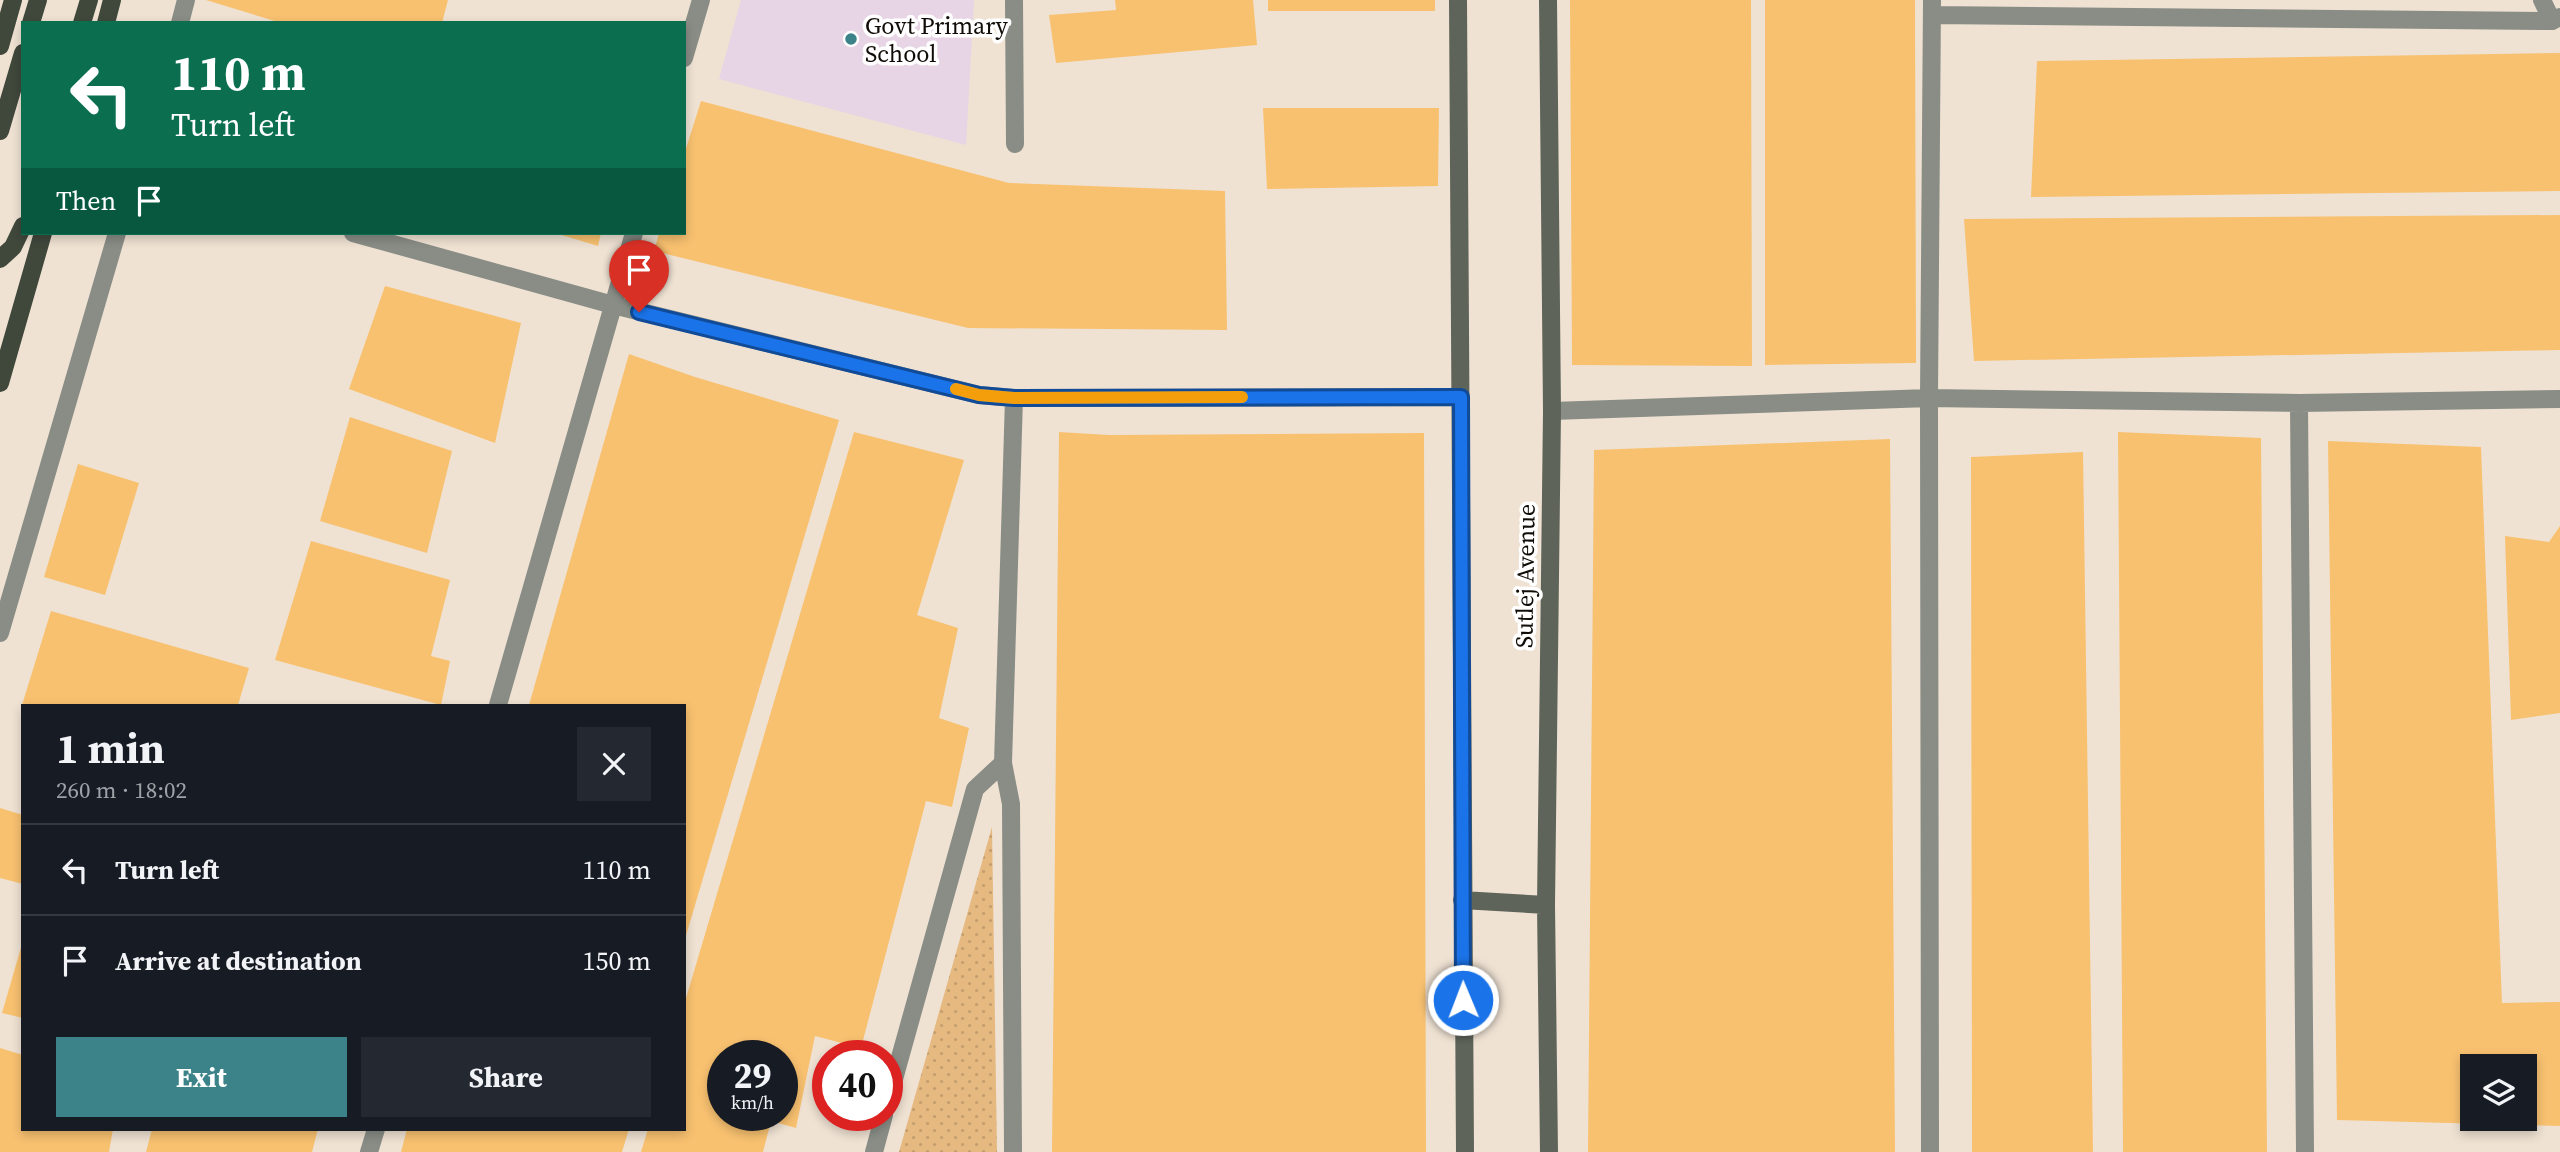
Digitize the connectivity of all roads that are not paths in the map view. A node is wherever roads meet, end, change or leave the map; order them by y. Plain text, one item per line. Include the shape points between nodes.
1 (13, 0) edge
2 (38, 0) edge
3 (89, 0) edge
4 (112, 0) edge
5 (186, 0) edge
6 (701, 0) edge
7 (1014, 0) edge
8 (1458, 0) edge
9 (1548, 0) edge
10 (2543, 0) edge
11 (1932, 7) edge
12 (2556, 19) edge
13 (33, 21) edge
14 (83, 21) edge
15 (107, 21) edge
16 (181, 21) edge
17 (0, 46) edge
18 (686, 51) edge
19 (21, 60) edge
20 (0, 131) edge
21 (1015, 144) dead end
22 (21, 230) edge
23 (42, 235) edge
24 (116, 235) edge
25 (360, 235) edge
26 (633, 235) edge
27 (0, 258) edge
28 (613, 305) junction
29 (0, 383) edge
30 (1461, 397) junction
31 (1014, 398) junction
32 (1929, 398) junction
33 (2560, 399) edge
34 (2299, 403) junction
35 (1552, 411) junction
36 (0, 633) edge
37 (498, 704) edge
38 (1003, 763) junction
39 (1462, 900) junction
40 (1546, 905) junction
41 (903, 1047) edge
42 (375, 1131) edge
43 (880, 1131) edge
44 (369, 1152) edge
45 (874, 1152) edge
46 (1013, 1152) edge
47 (1465, 1152) edge
48 (1549, 1152) edge
49 (1930, 1152) edge
50 (2305, 1152) edge

1 - 17 main road
2 - 13 main road
3 - 14 main road
4 - 15 main road
5 - 16 street
6 - 18 street
7 - 21 street
8 - 30 street
9 - 35 street, Sutlej Avenue
10 - 12 street
11 - 12 street
11 - 32 street
19 - 20 main road
22 - 27 main road via 13,247
23 - 29 main road
24 - 36 street
25 - 28 street
26 - 28 street
28 - 31 street via 979,395
28 - 37 street
30 - 31 street
30 - 39 street
31 - 38 street
32 - 34 street
32 - 35 street
32 - 49 street
33 - 34 street
34 - 50 street
35 - 40 street, Sutlej Avenue
38 - 41 street via 975,789
38 - 46 street via 1010,804
39 - 40 street
39 - 47 street
40 - 48 street, Sutlej Avenue
42 - 44 street
43 - 45 street

